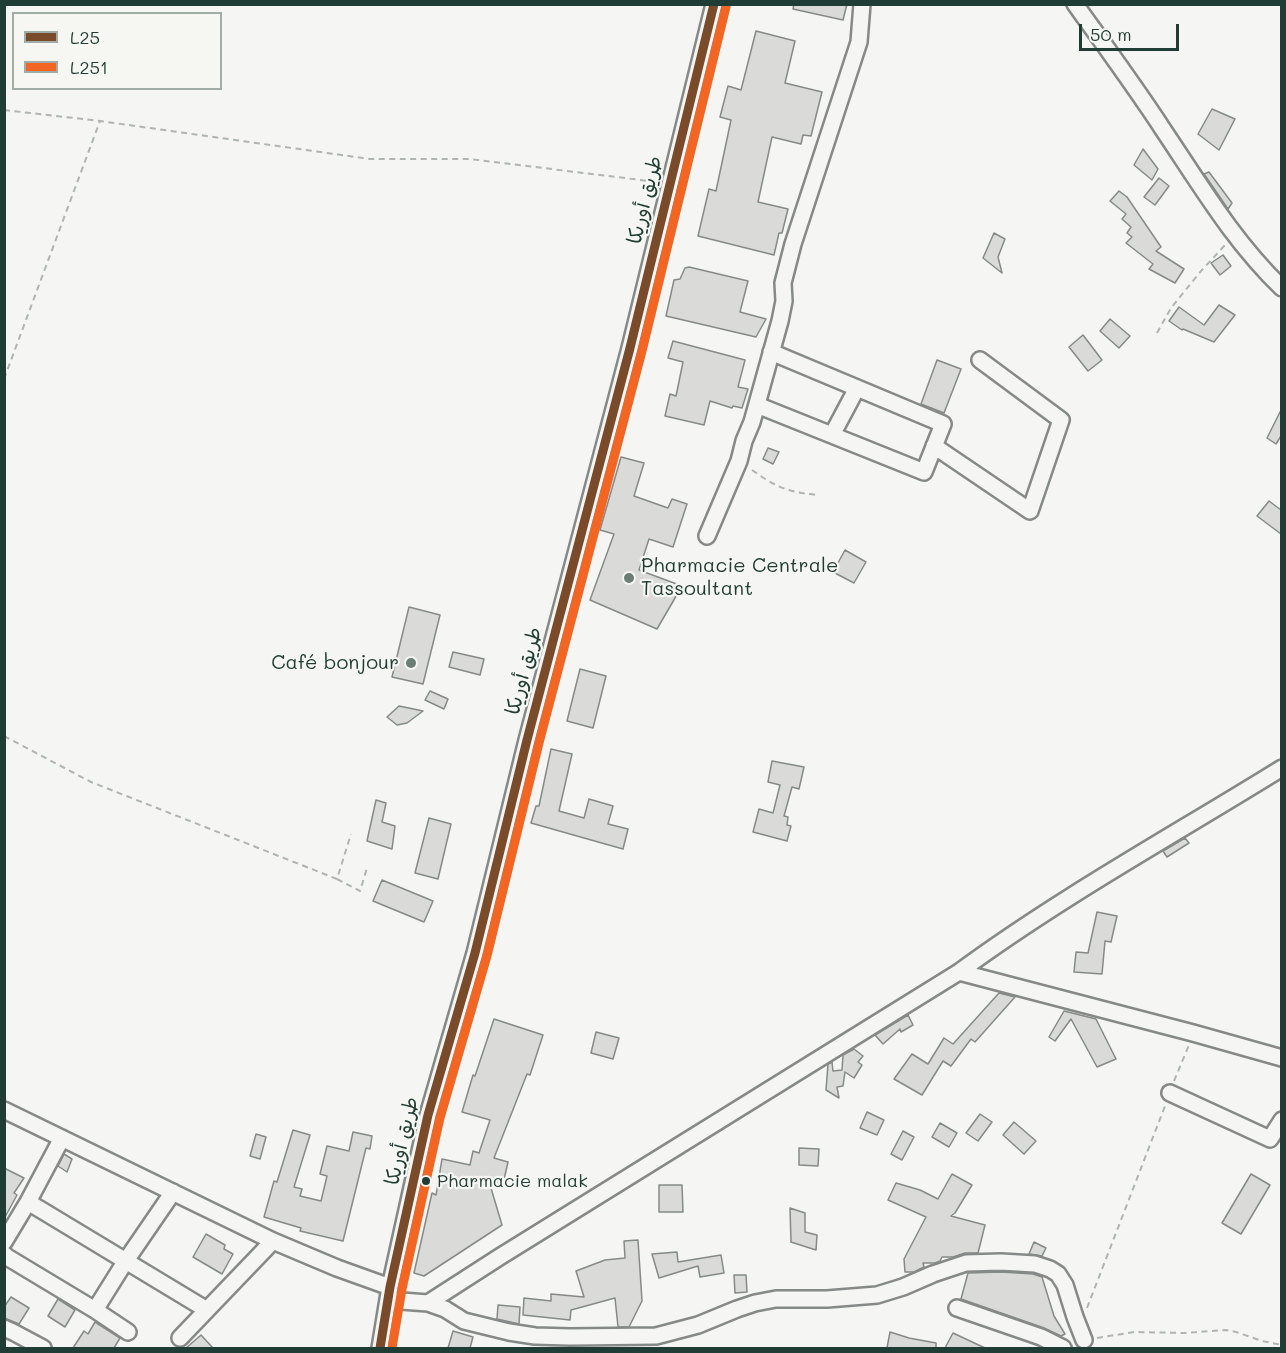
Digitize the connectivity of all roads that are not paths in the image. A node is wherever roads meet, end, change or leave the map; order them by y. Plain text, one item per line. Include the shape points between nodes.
1 (714, 4) edge
2 (862, 4) edge
3 (1075, 4) edge
4 (1281, 288) edge
5 (771, 352) junction
6 (980, 360) dead end
7 (857, 388) junction
8 (756, 405) junction
9 (832, 435) junction
10 (934, 446) junction
11 (707, 536) dead end
12 (1281, 768) edge
13 (959, 972) junction
14 (1281, 1058) edge
15 (1170, 1093) road end
16 (4, 1110) edge
17 (1281, 1120) edge
18 (62, 1138) junction
19 (173, 1192) junction
20 (28, 1202) junction
21 (273, 1241) junction
22 (4, 1242) edge
23 (4, 1254) edge
24 (125, 1262) junction
25 (389, 1294) junction
26 (428, 1303) junction
27 (957, 1308) dead end
28 (95, 1310) junction
29 (207, 1310) junction
30 (4, 1329) edge
31 (128, 1332) dead end
32 (1082, 1334) road end
33 (180, 1338) dead end
34 (43, 1348) edge
35 (380, 1348) edge
36 (1063, 1348) edge

1 - 25 street, طريق أوريكا via 475,953 428,1115
2 - 5 street via 858,42 793,244
3 - 4 street via 1233,235
5 - 7 street
5 - 8 street
6 - 10 street via 1061,420 1030,511
7 - 9 street
7 - 10 street via 943,424
8 - 9 street
8 - 11 street via 739,461
9 - 10 street via 924,472
12 - 13 street via 1059,905
13 - 14 street
13 - 26 street
15 - 17 street via 1270,1139
16 - 18 street
18 - 19 street
18 - 20 street
19 - 21 street
19 - 24 street
20 - 22 street
20 - 24 street
21 - 25 street
21 - 29 street
23 - 28 street
24 - 28 street
24 - 29 street
25 - 26 street
25 - 35 street, طريق أوريكا
26 - 32 street via 464,1321 535,1336 656,1336 699,1326 755,1303 877,1295 966,1263 1001,1262 1035,1264 1058,1274
27 - 36 street
28 - 31 street
29 - 33 street
30 - 34 street

